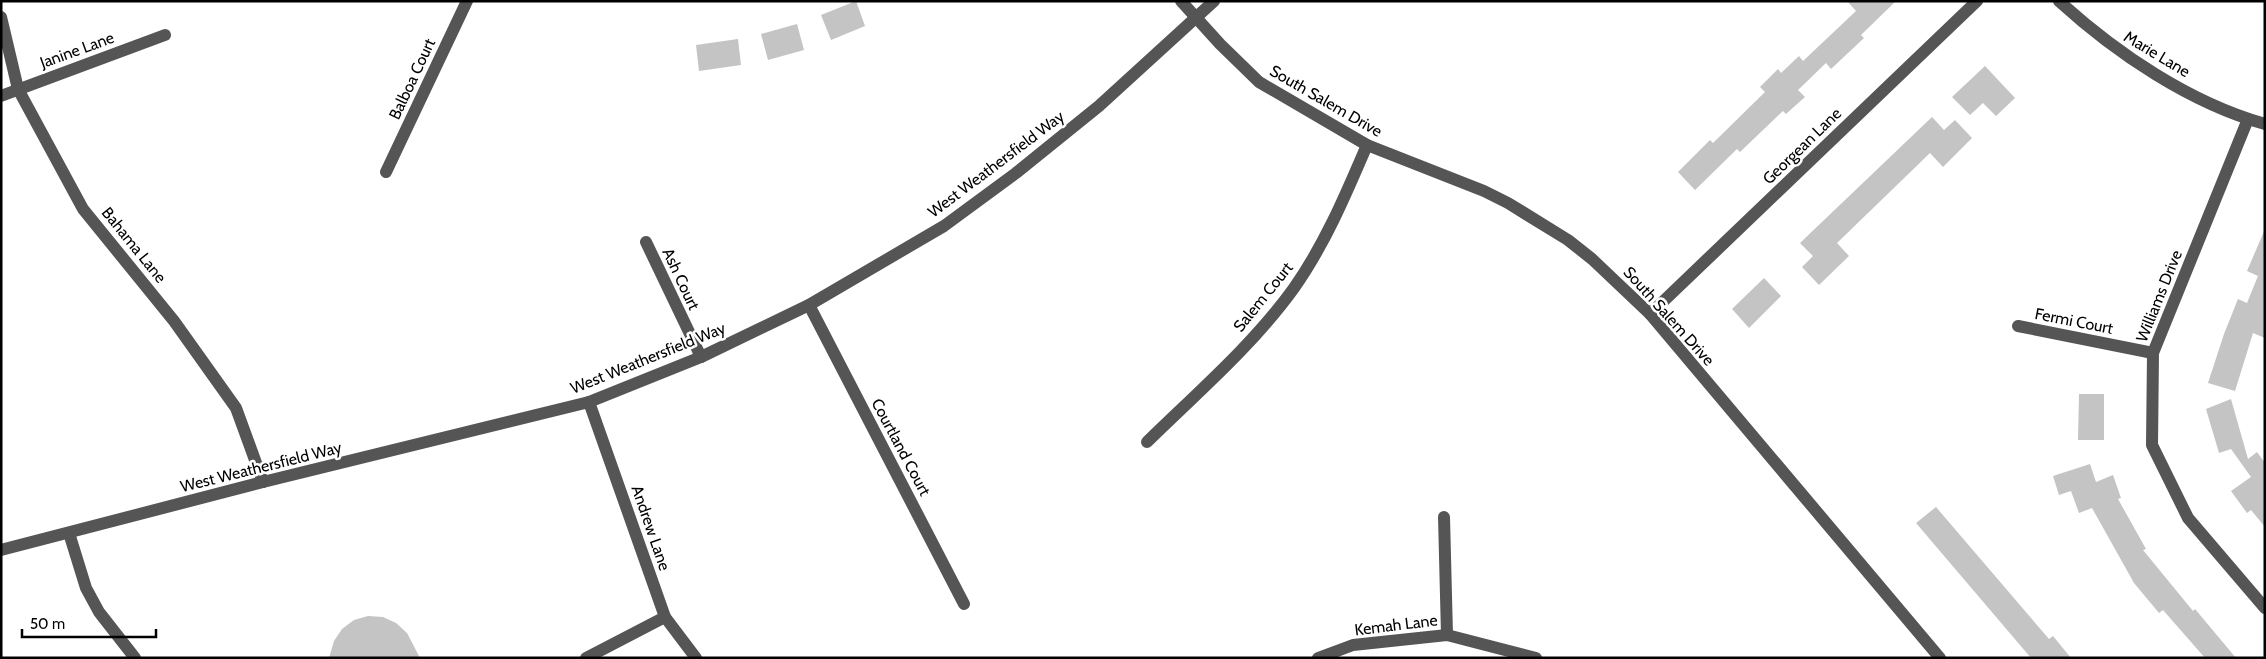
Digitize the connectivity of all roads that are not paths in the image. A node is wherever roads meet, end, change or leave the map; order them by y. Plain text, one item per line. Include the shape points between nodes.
1 (467, 1) edge
2 (1181, 1) edge
3 (1214, 1) edge
4 (1977, 1) edge
5 (2060, 1) edge
6 (1, 17) edge
7 (1196, 19) junction
8 (165, 35) dead end
9 (18, 88) junction
10 (1, 96) edge
11 (2248, 120) junction
12 (2265, 124) edge
13 (1367, 145) junction
14 (386, 172) dead end
15 (646, 242) dead end
16 (809, 305) junction
17 (1650, 314) junction
18 (2018, 326) dead end
19 (2153, 353) junction
20 (701, 357) junction
21 (589, 402) junction
22 (1147, 442) dead end
23 (263, 482) junction
24 (1444, 517) dead end
25 (69, 533) junction
26 (1, 550) edge
27 (964, 604) dead end
28 (2265, 608) edge
29 (665, 617) junction
30 (1447, 635) junction
31 (135, 658) edge
32 (586, 658) edge
33 (696, 658) edge
34 (1318, 658) edge
35 (1536, 658) edge
36 (1940, 658) edge

1 - 14 street, Balboa Court
2 - 7 street, South Salem Drive
3 - 7 street, West Weathersfield Way
4 - 17 street, Georgean Lane
5 - 11 street, Marie Lane via 2106,42 2132,60 2191,94
6 - 9 street, Bahama Lane
7 - 13 street, South Salem Drive via 1259,82
7 - 16 street, West Weathersfield Way via 1098,106 980,200 909,248
8 - 9 street, Janine Lane
9 - 10 street, Janine Lane
9 - 23 street, Bahama Lane via 83,209 174,321 236,408
11 - 12 street, Marie Lane
11 - 19 street, Williams Drive
13 - 17 street, South Salem Drive via 1484,191 1524,212 1592,259
13 - 22 street, Salem Court via 1338,213 1295,287 1267,323
15 - 20 street, Ash Court
16 - 20 street, West Weathersfield Way
16 - 27 street, Courtland Court
17 - 36 street, South Salem Drive
18 - 19 street, Fermi Court
19 - 28 street, Williams Drive via 2152,445 2188,518
20 - 21 street, West Weathersfield Way
21 - 23 street, West Weathersfield Way
21 - 29 street, Andrew Lane
23 - 25 street, West Weathersfield Way
24 - 30 street
25 - 26 street, West Weathersfield Way
25 - 31 street via 86,588 99,612
29 - 32 street
29 - 33 street, Andrew Lane
30 - 34 street, Kemah Lane via 1353,645
30 - 35 street, Kemah Lane

